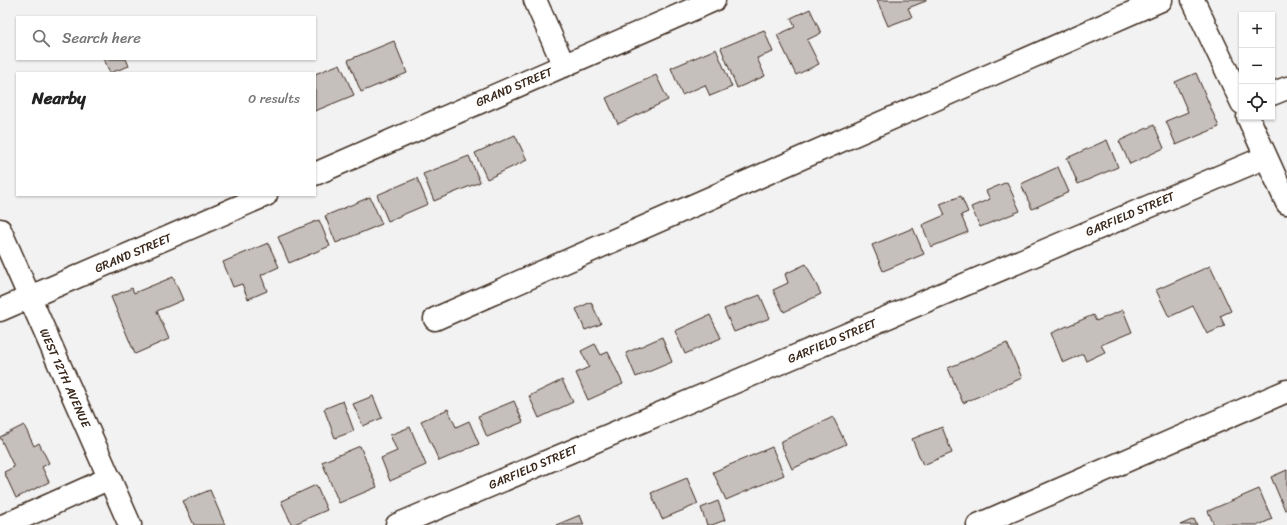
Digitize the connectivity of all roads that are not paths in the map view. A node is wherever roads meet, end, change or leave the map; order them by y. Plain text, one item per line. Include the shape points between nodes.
1 (535, 0) edge
2 (714, 0) edge
3 (1161, 0) edge
4 (1193, 0) edge
5 (564, 66) junction
6 (1287, 88) edge
7 (1275, 93) edge
8 (1239, 97) edge
9 (1249, 120) edge
10 (1266, 157) junction
11 (316, 174) edge
12 (264, 196) edge
13 (1287, 203) edge
14 (0, 230) edge
15 (30, 298) junction
16 (0, 310) edge
17 (435, 319) dead end
18 (1287, 391) edge
19 (110, 478) junction
20 (5, 525) edge
21 (130, 525) edge
22 (397, 525) edge
23 (978, 525) edge

1 - 5 street
2 - 5 street, GRAND STREET
3 - 17 street
4 - 8 street
5 - 11 street, GRAND STREET
6 - 7 street
9 - 10 street
10 - 13 street
10 - 22 street, GARFIELD STREET
12 - 15 street, GRAND STREET
14 - 15 street, WEST 12TH AVENUE
15 - 16 street, GRAND STREET
15 - 19 street, WEST 12TH AVENUE
18 - 23 street
19 - 20 street
19 - 21 street, WEST 12TH AVENUE

